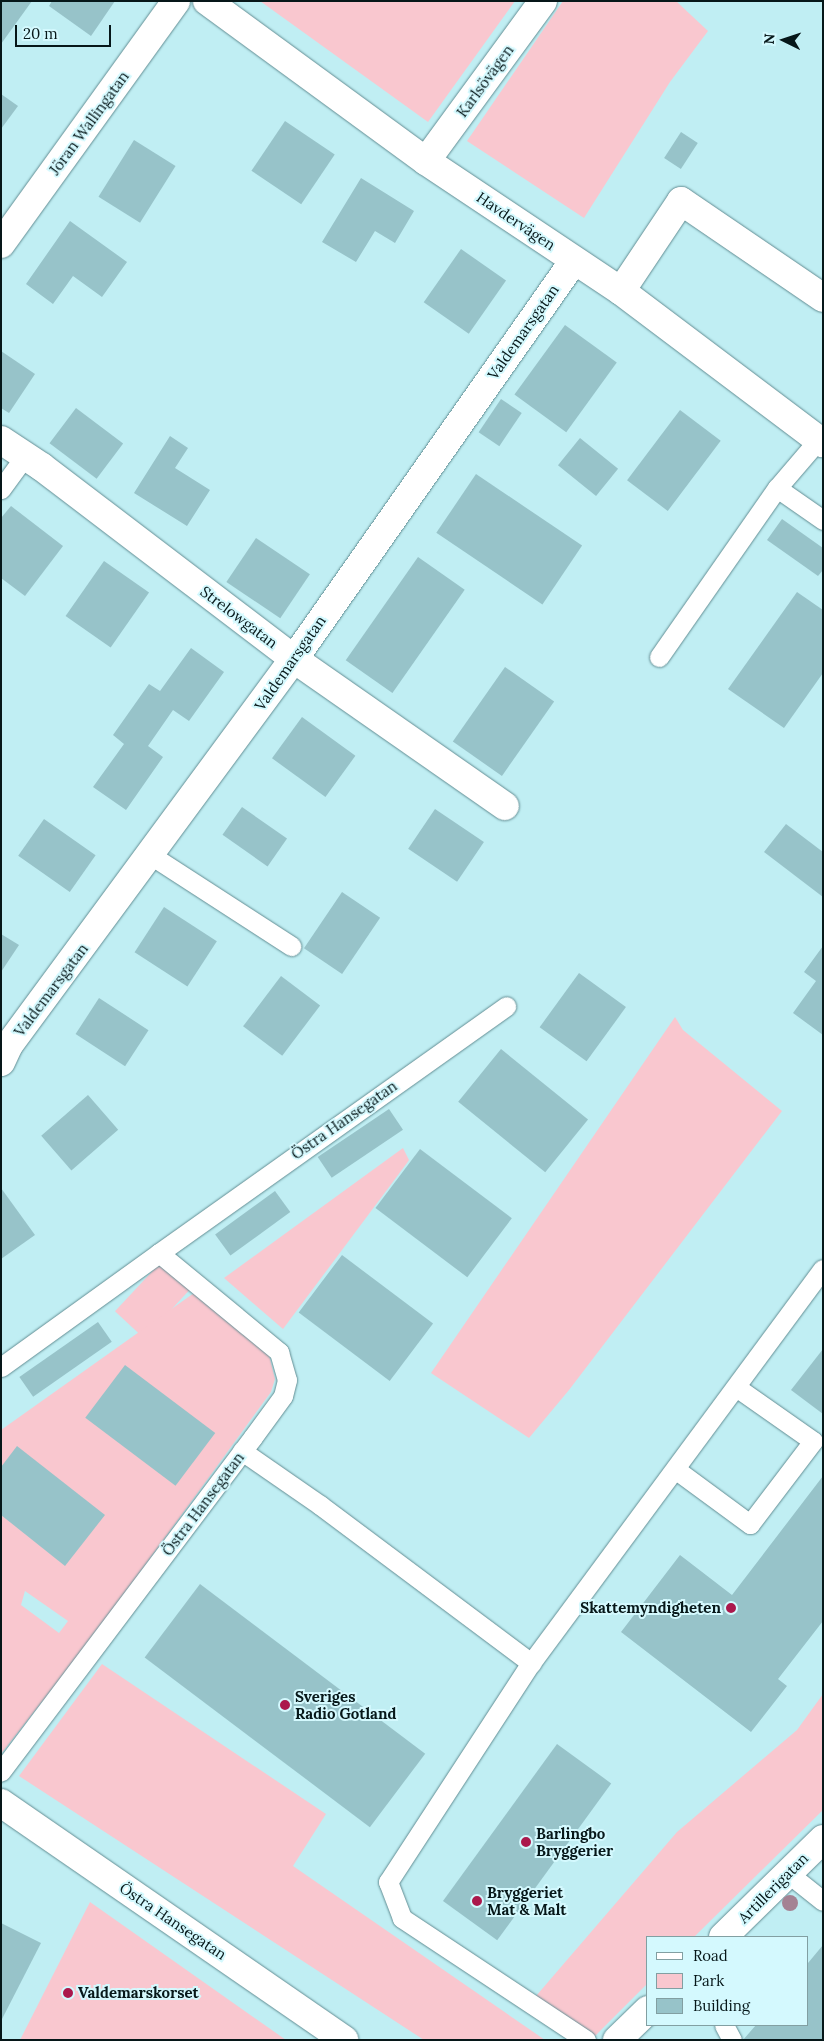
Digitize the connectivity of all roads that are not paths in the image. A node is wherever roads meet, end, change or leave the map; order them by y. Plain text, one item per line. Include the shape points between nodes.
1 (176, 1) edge
2 (207, 1) edge
3 (543, 1) edge
4 (426, 161) junction
5 (1, 244) edge
6 (574, 260) junction
7 (621, 292) junction
8 (823, 298) edge
9 (1, 440) edge
10 (821, 441) edge
11 (25, 456) junction
12 (777, 488) junction
13 (1, 489) edge
14 (823, 520) edge
15 (659, 657) dead end
16 (294, 659) junction
17 (505, 806) dead end
18 (152, 856) junction
19 (291, 946) dead end
20 (506, 1006) dead end
21 (4, 1049) edge
22 (160, 1254) junction
23 (823, 1269) edge
24 (1, 1367) edge
25 (736, 1387) junction
26 (242, 1451) junction
27 (675, 1469) junction
28 (531, 1664) junction
29 (1, 1772) edge
30 (1, 1803) edge
31 (823, 1839) edge
32 (789, 1874) junction
33 (823, 1900) edge
34 (725, 1936) edge
35 (646, 2012) edge
36 (725, 2026) edge
37 (344, 2040) edge
38 (586, 2040) edge
39 (617, 2040) edge
40 (732, 2040) edge

1 - 5 street, Jöran Wallingatan
2 - 4 street, Havdervägen
3 - 4 street, Karlsövägen
4 - 6 street, Havdervägen
6 - 7 street, Havdervägen
6 - 16 street, Valdemarsgatan
7 - 8 street via 682,201
7 - 10 street, Havdervägen
9 - 11 street, Strelowgatan
10 - 12 lane
11 - 13 lane
11 - 16 street, Strelowgatan
12 - 14 lane
12 - 15 lane
16 - 17 street, Strelowgatan
16 - 18 street, Valdemarsgatan
18 - 19 lane
18 - 21 street, Valdemarsgatan
20 - 22 lane, Östra Hansegatan
22 - 24 lane, Östra Hansegatan
22 - 26 lane, Östra Hansegatan via 279,1352 285,1366 287,1380 283,1396
23 - 25 lane
25 - 27 lane
25 - 27 lane via 813,1441 750,1524
26 - 28 lane via 320,1505
26 - 29 lane, Östra Hansegatan
27 - 28 lane
28 - 38 lane via 388,1882 402,1918
30 - 37 street, Östra Hansegatan
31 - 32 street, Artillerigatan
32 - 33 lane
32 - 34 street, Artillerigatan
35 - 39 street
36 - 40 lane

